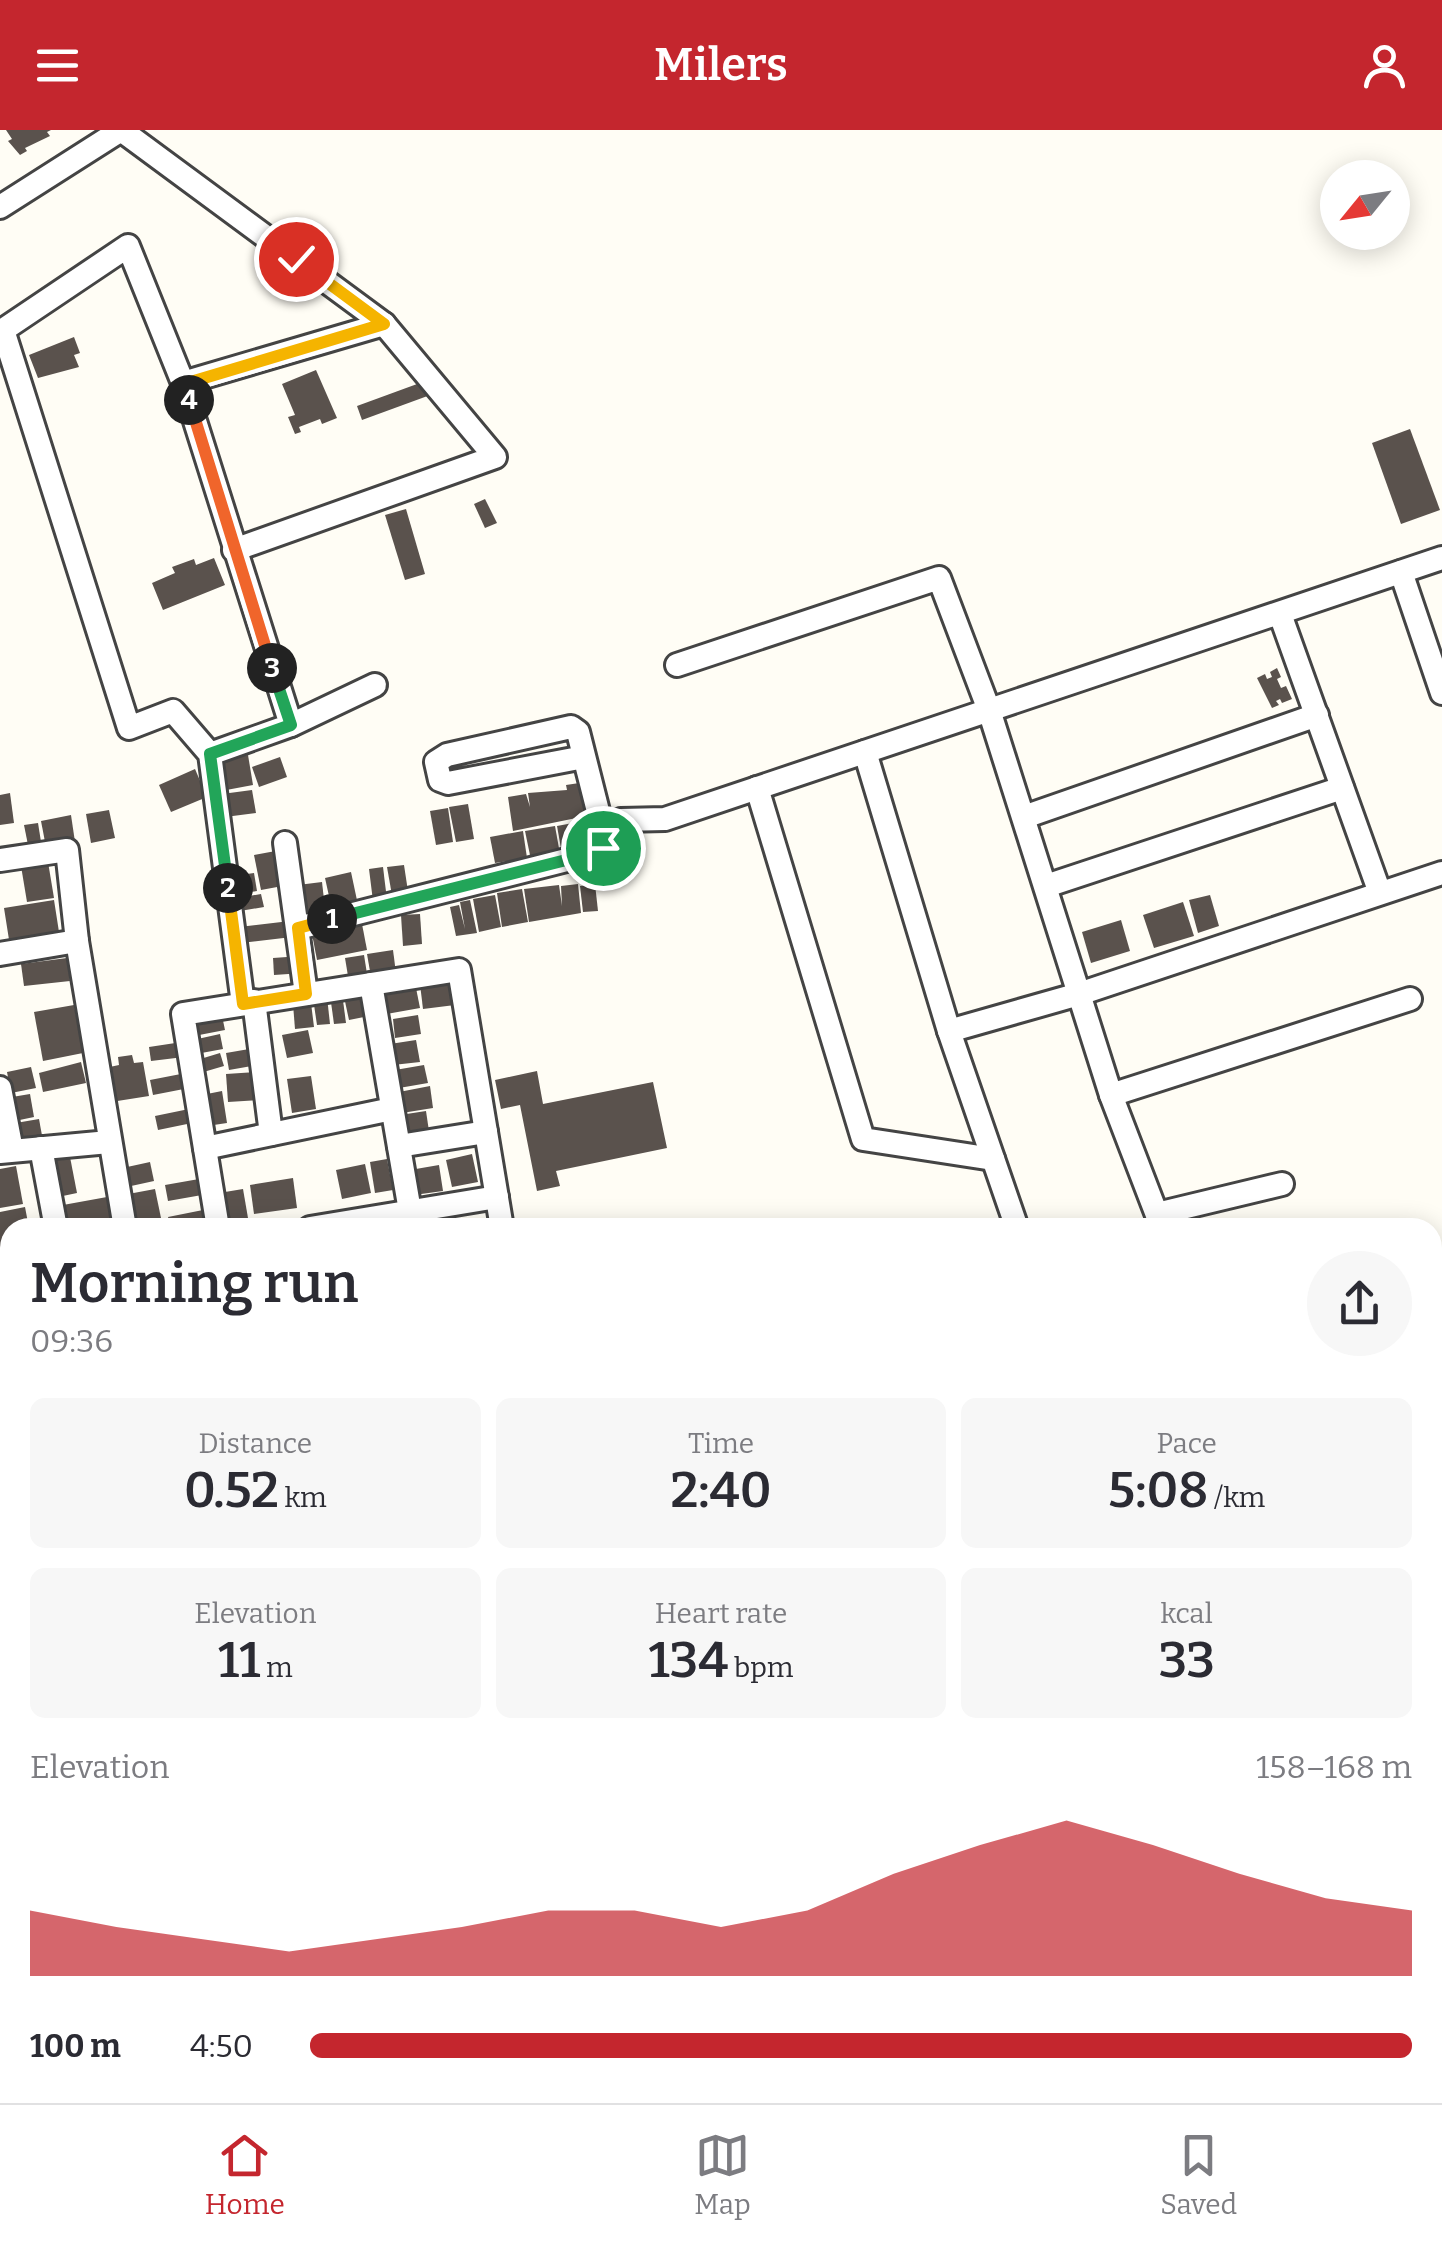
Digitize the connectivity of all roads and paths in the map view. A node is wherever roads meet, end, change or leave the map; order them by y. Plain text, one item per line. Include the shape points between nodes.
1 (121, 130) edge
2 (0, 208) edge
3 (384, 324) junction
4 (184, 384) junction
5 (234, 550) junction
6 (1442, 558) edge
7 (1401, 572) junction
8 (1280, 614) junction
9 (677, 666) dead end
10 (375, 685) dead end
11 (1442, 693) edge
12 (989, 710) junction
13 (1317, 715) junction
14 (291, 725) junction
15 (864, 752) junction
16 (210, 754) junction
17 (584, 757) junction
18 (758, 788) junction
19 (1342, 788) junction
20 (1024, 817) junction
21 (622, 820) dead end
22 (285, 844) dead end
23 (0, 860) edge
24 (1442, 873) edge
25 (1046, 886) junction
26 (1380, 893) junction
27 (298, 928) junction
28 (77, 941) junction
29 (0, 954) edge
30 (371, 984) junction
31 (306, 994) junction
32 (1079, 994) junction
33 (1410, 999) dead end
34 (249, 1002) junction
35 (949, 1031) junction
36 (0, 1088) edge
37 (1111, 1095) junction
38 (392, 1110) junction
39 (486, 1132) junction
40 (271, 1134) junction
41 (109, 1142) junction
42 (398, 1146) junction
43 (41, 1148) junction
44 (205, 1148) junction
45 (6, 1151) edge
46 (993, 1159) junction
47 (1282, 1184) dead end
48 (497, 1197) junction
49 (400, 1217) edge
50 (54, 1218) edge
51 (123, 1218) edge
52 (216, 1218) edge
53 (500, 1218) edge
54 (1014, 1218) edge
55 (1159, 1218) edge
56 (1167, 1218) edge

1 - 2 street
1 - 3 street
3 - 4 street
3 - 5 street via 494,457
4 - 5 street
4 - 16 street via 128,246 2,330 128,728 173,711
5 - 14 street
6 - 7 street
7 - 8 street
7 - 11 street
8 - 12 street
8 - 13 street
9 - 12 street via 939,578
10 - 14 street
12 - 15 street
12 - 20 street
13 - 19 street
13 - 20 street
14 - 16 street
15 - 18 street
15 - 35 street
16 - 34 street
17 - 17 street via 448,783 436,773 436,762 446,754 564,726 578,732
17 - 27 street via 605,839 598,852
18 - 21 street via 665,819
18 - 46 street via 864,1139
19 - 25 street
19 - 26 street
20 - 25 street
22 - 27 street
23 - 28 street via 67,850
24 - 26 street
25 - 32 street
26 - 32 street
27 - 31 street
28 - 29 street
28 - 41 street
30 - 31 street
30 - 38 street
30 - 39 street via 460,970
31 - 34 street
32 - 35 street
32 - 37 street
33 - 37 street
34 - 40 street
34 - 44 street via 183,1014
35 - 46 street
36 - 45 street
37 - 55 street
38 - 40 street
38 - 42 street
39 - 42 street
39 - 48 street
40 - 44 street
41 - 43 street
41 - 51 street
42 - 49 street
43 - 45 street
43 - 50 street
44 - 52 street
46 - 54 street
47 - 56 street
48 - 49 street
48 - 53 street

